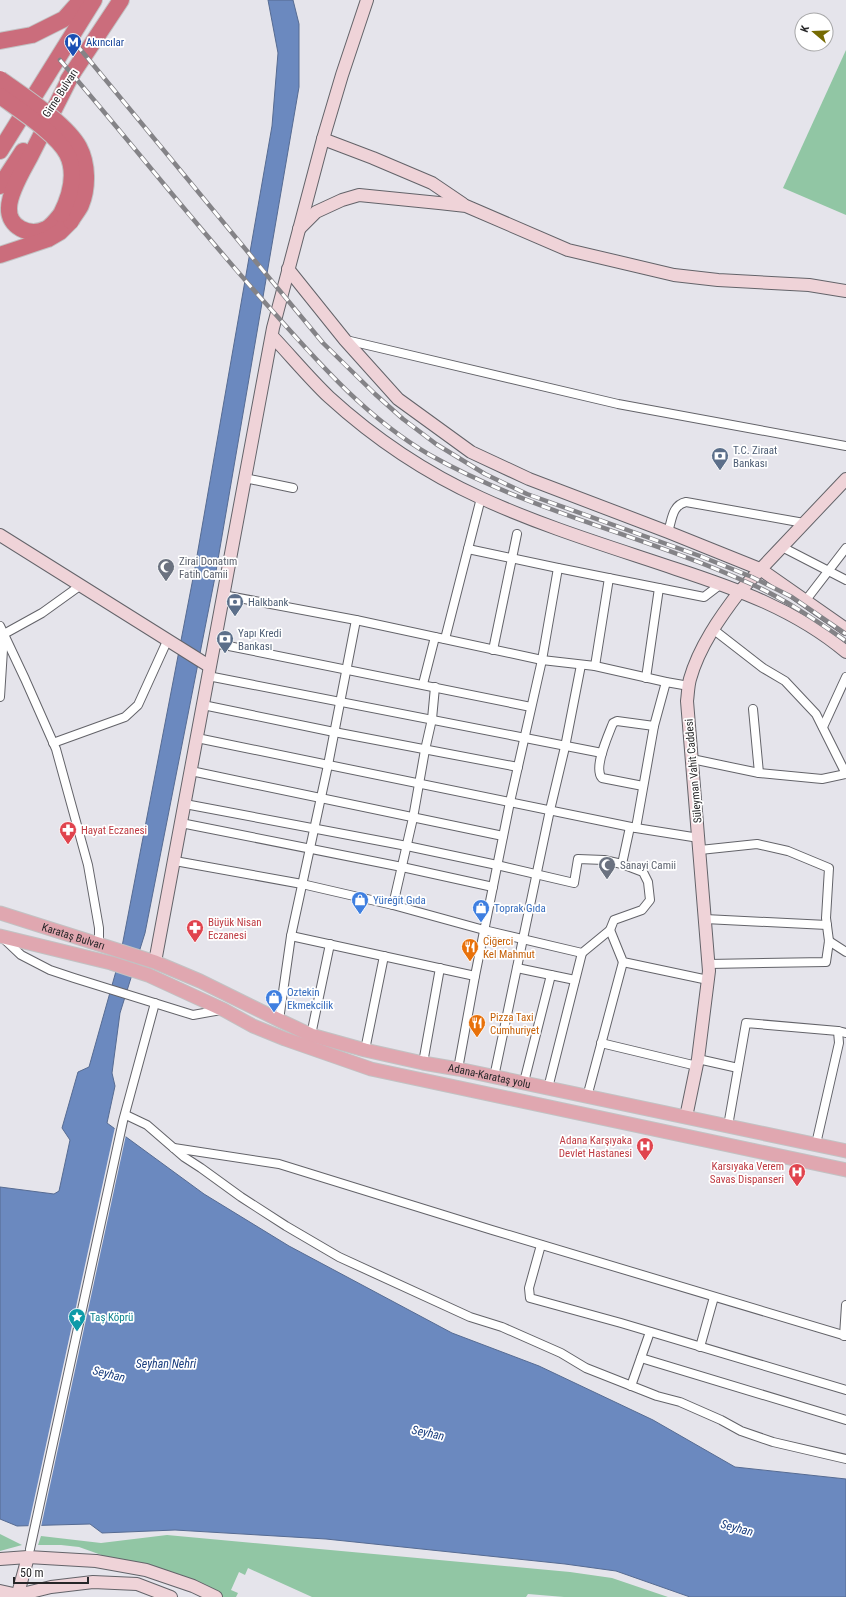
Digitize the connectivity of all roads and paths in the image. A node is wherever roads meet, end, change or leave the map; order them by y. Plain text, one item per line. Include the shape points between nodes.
1 (81, 0) edge
2 (94, 0) edge
3 (121, 0) edge
4 (367, 0) edge
5 (0, 42) edge
6 (73, 72) junction
7 (0, 79) edge
8 (0, 96) edge
9 (323, 139) junction
10 (0, 152) edge
11 (0, 186) edge
12 (466, 206) junction
13 (66, 217) junction
14 (298, 231) junction
15 (0, 255) edge
16 (288, 269) junction
17 (846, 292) edge
18 (272, 336) junction
19 (345, 340) junction
20 (846, 446) edge
21 (245, 478) junction
22 (846, 479) edge
23 (293, 488) dead end
24 (481, 498) junction
25 (804, 523) junction
26 (668, 532) junction
27 (1, 534) edge
28 (517, 534) dead end
29 (782, 546) junction
30 (846, 548) edge
31 (468, 549) junction
32 (512, 558) junction
33 (558, 568) junction
34 (760, 569) junction
35 (828, 570) junction
36 (609, 578) junction
37 (846, 580) edge
38 (721, 584) junction
39 (81, 585) junction
40 (659, 588) junction
41 (740, 591) junction
42 (223, 595) junction
43 (806, 600) junction
44 (356, 620) junction
45 (846, 629) edge
46 (2, 630) edge
47 (714, 630) junction
48 (435, 637) junction
49 (445, 639) junction
50 (169, 640) junction
51 (214, 643) junction
52 (493, 650) junction
53 (846, 652) edge
54 (542, 660) junction
55 (581, 665) junction
56 (595, 666) junction
57 (207, 668) junction
58 (346, 670) junction
59 (846, 677) edge
60 (646, 678) junction
61 (666, 682) junction
62 (423, 684) junction
63 (435, 686) junction
64 (689, 686) junction
65 (0, 697) edge
66 (340, 701) junction
67 (203, 705) junction
68 (531, 707) junction
69 (753, 709) dead end
70 (432, 719) junction
71 (654, 726) junction
72 (823, 727) junction
73 (334, 732) junction
74 (197, 738) junction
75 (525, 738) junction
76 (53, 743) junction
77 (565, 747) junction
78 (425, 750) junction
79 (602, 753) junction
80 (692, 759) junction
81 (328, 765) junction
82 (518, 767) junction
83 (191, 771) junction
84 (759, 773) junction
85 (846, 774) edge
86 (419, 783) junction
87 (643, 786) junction
88 (321, 798) junction
89 (510, 802) junction
90 (185, 804) junction
91 (550, 810) junction
92 (413, 818) junction
93 (181, 824) junction
94 (314, 828) junction
95 (633, 828) junction
96 (503, 836) junction
97 (699, 844) junction
98 (407, 846) junction
99 (309, 849) junction
100 (175, 861) junction
101 (622, 864) junction
102 (497, 865) junction
103 (402, 867) junction
104 (538, 876) junction
105 (302, 884) junction
106 (493, 887) junction
107 (393, 905) junction
108 (0, 913) edge
109 (705, 919) junction
110 (827, 925) junction
111 (484, 930) junction
112 (610, 930) junction
113 (0, 936) edge
114 (291, 936) junction
115 (523, 939) junction
116 (828, 941) junction
117 (330, 944) junction
118 (99, 945) junction
119 (846, 952) edge
120 (582, 953) junction
121 (384, 956) junction
122 (151, 961) junction
123 (623, 962) junction
124 (708, 964) junction
125 (440, 968) junction
126 (517, 968) junction
127 (148, 975) joint
128 (551, 975) junction
129 (475, 976) junction
130 (575, 980) junction
131 (708, 980) junction
132 (155, 1004) junction
133 (224, 1010) junction
134 (278, 1020) junction
135 (842, 1032) edge
136 (311, 1035) junction
137 (601, 1043) junction
138 (365, 1050) junction
139 (697, 1062) junction
140 (423, 1064) junction
141 (738, 1068) junction
142 (458, 1069) junction
143 (494, 1077) junction
144 (524, 1082) junction
145 (548, 1088) junction
146 (587, 1096) junction
147 (686, 1117) junction
148 (124, 1118) junction
149 (728, 1126) junction
150 (816, 1144) junction
151 (173, 1148) junction
152 (846, 1151) edge
153 (846, 1170) edge
154 (542, 1244) junction
155 (714, 1297) junction
156 (846, 1305) edge
157 (650, 1332) junction
158 (845, 1336) edge
159 (700, 1346) junction
160 (640, 1358) junction
161 (632, 1386) junction
162 (846, 1390) edge
163 (846, 1420) edge
164 (846, 1459) edge
165 (30, 1550) junction
166 (0, 1559) edge
167 (0, 1591) edge
168 (155, 1594) edge
169 (18, 1596) edge
170 (171, 1597) edge
171 (216, 1597) edge

1 - 5 highway via 64,19 32,35
2 - 10 highway, Girne Bulvarı
3 - 6 highway, Girne Bulvarı
4 - 9 main road
6 - 11 highway, Girne Bulvarı
6 - 13 highway via 17,181 9,206 9,218 16,226 26,231 34,232 46,228
7 - 13 highway, bridge via 59,125 80,148 85,168 85,189 81,205
8 - 13 highway, bridge via 48,132 68,155 72,169 72,185
9 - 12 main road via 432,183
9 - 14 main road
12 - 14 main road via 359,195 316,212
12 - 17 main road via 568,250 674,275 809,285
13 - 15 highway via 60,232 48,239
14 - 16 main road
16 - 18 main road
16 - 19 main road
18 - 21 main road
18 - 24 main road via 328,396 376,437 435,474
19 - 20 street via 618,404
19 - 26 main road via 398,399 471,452 529,479
21 - 23 street
21 - 42 main road
22 - 25 main road, Süleyman Vahit Caddesi
24 - 31 street
24 - 38 main road via 567,531
25 - 26 street via 686,502 676,507
25 - 29 main road, Süleyman Vahit Caddesi
26 - 34 main road
27 - 39 main road
28 - 32 street
29 - 34 main road, Süleyman Vahit Caddesi
29 - 35 street
30 - 35 street
31 - 32 street
31 - 49 street
32 - 33 street
32 - 52 street
33 - 36 street
33 - 54 street
34 - 41 main road, Süleyman Vahit Caddesi
34 - 43 main road
35 - 37 street
35 - 43 street
36 - 40 street
36 - 56 street
38 - 40 street via 704,597
38 - 41 main road
39 - 46 street via 42,613
39 - 50 main road
40 - 60 street
41 - 47 main road, Süleyman Vahit Caddesi
41 - 53 main road via 801,619
42 - 44 street
42 - 51 main road
43 - 45 main road
44 - 48 street
44 - 58 street
46 - 65 street
46 - 76 street
47 - 64 main road, Süleyman Vahit Caddesi via 701,649
47 - 72 street via 784,681 816,714
48 - 49 street
48 - 62 street
49 - 52 street
50 - 57 main road
50 - 76 street via 138,705 125,717
51 - 57 main road
51 - 58 street
52 - 54 street
54 - 55 street
54 - 68 street
55 - 56 street
55 - 77 street
56 - 60 street
57 - 66 street
57 - 67 main road
58 - 62 street
58 - 66 street
59 - 72 street
60 - 61 street
61 - 64 street
61 - 71 street
62 - 63 street
63 - 68 street
63 - 70 street
64 - 80 main road, Süleyman Vahit Caddesi via 687,701
66 - 70 street
66 - 73 street
67 - 73 street
67 - 74 main road
68 - 75 street
69 - 84 street
70 - 75 street
70 - 78 street
71 - 79 street via 617,721 613,724
71 - 87 street
72 - 85 street
73 - 78 street
73 - 81 street
74 - 81 street
74 - 83 main road
75 - 77 street
75 - 82 street
76 - 118 street via 88,865 99,928
77 - 79 street
77 - 91 street
78 - 82 street
78 - 86 street
79 - 87 street via 598,770 602,778
80 - 84 street
80 - 97 main road, Süleyman Vahit Caddesi
81 - 86 street
81 - 88 street
82 - 89 street
83 - 88 street
83 - 90 main road
84 - 85 street via 822,779
86 - 89 street
86 - 92 street
87 - 95 street
88 - 92 street
88 - 94 street
89 - 91 street
89 - 96 street
90 - 93 main road
90 - 94 street
91 - 95 street
91 - 104 street
92 - 96 street
92 - 98 street
93 - 99 street
93 - 100 main road
94 - 98 street
94 - 99 street
95 - 97 street
95 - 101 street
96 - 102 street
97 - 109 main road, Süleyman Vahit Caddesi
97 - 110 street via 757,844 788,851 829,868
98 - 102 street
98 - 103 street
99 - 103 street
99 - 105 street
100 - 105 street
100 - 122 main road
101 - 104 street via 578,859 574,883
101 - 112 street via 642,872 648,882 650,900 642,910 614,920
102 - 104 street
102 - 106 street
103 - 106 street
103 - 107 street
104 - 115 street
105 - 107 street
105 - 114 street
106 - 111 street
107 - 111 street
108 - 118 main road, Karataş Bulvarı
109 - 110 street
109 - 124 main road, Süleyman Vahit Caddesi
110 - 116 street
111 - 115 street
111 - 129 street
112 - 120 street
112 - 123 street
113 - 127 main road, Karataş Bulvarı via 111,963
113 - 132 street via 21,955 50,970
114 - 117 street
114 - 134 street
115 - 120 street
115 - 126 street
116 - 119 street
116 - 124 street via 826,962
117 - 121 street
117 - 136 street
118 - 122 main road, Karataş Bulvarı
120 - 130 street
121 - 125 street
121 - 138 street
122 - 134 main road, Adana-Karataş yolu
123 - 131 street
123 - 137 street
124 - 131 main road, Süleyman Vahit Caddesi
125 - 129 street
125 - 140 street
126 - 128 street
126 - 143 street
127 - 133 main road, Adana-Karataş yolu
128 - 130 street
128 - 144 street
129 - 142 street
130 - 145 street
131 - 139 main road, Süleyman Vahit Caddesi
132 - 133 street via 193,1015
132 - 148 street
133 - 153 main road, Adana-Karataş yolu via 285,1039 371,1069
134 - 136 main road, Adana-Karataş yolu
135 - 141 street via 746,1023
135 - 150 street
136 - 138 main road, Adana-Karataş yolu
137 - 139 street
137 - 146 street
138 - 140 main road, Adana-Karataş yolu
139 - 141 street
139 - 147 main road, Süleyman Vahit Caddesi
140 - 142 main road, Adana-Karataş yolu
141 - 149 street
142 - 143 main road, Adana-Karataş yolu
143 - 144 main road, Adana-Karataş yolu
144 - 145 main road, Adana-Karataş yolu
145 - 146 main road, Adana-Karataş yolu
146 - 147 main road, Adana-Karataş yolu
147 - 149 main road, Adana-Karataş yolu
148 - 151 street via 147,1125
148 - 165 street
149 - 150 main road, Adana-Karataş yolu
150 - 152 main road, Adana-Karataş yolu
151 - 154 street via 279,1164
151 - 161 street via 286,1226 339,1257 470,1317 502,1327 561,1353 586,1368
154 - 155 street
154 - 157 street via 529,1288 530,1298
155 - 158 street
155 - 159 street
156 - 158 street
157 - 159 street
157 - 160 street
159 - 162 street
160 - 161 street
160 - 163 street
161 - 164 street via 680,1402 741,1431 773,1442
165 - 166 main road
165 - 169 main road
165 - 171 main road via 146,1570
167 - 169 main road
168 - 169 main road via 137,1584 93,1582 51,1587
168 - 170 main road

